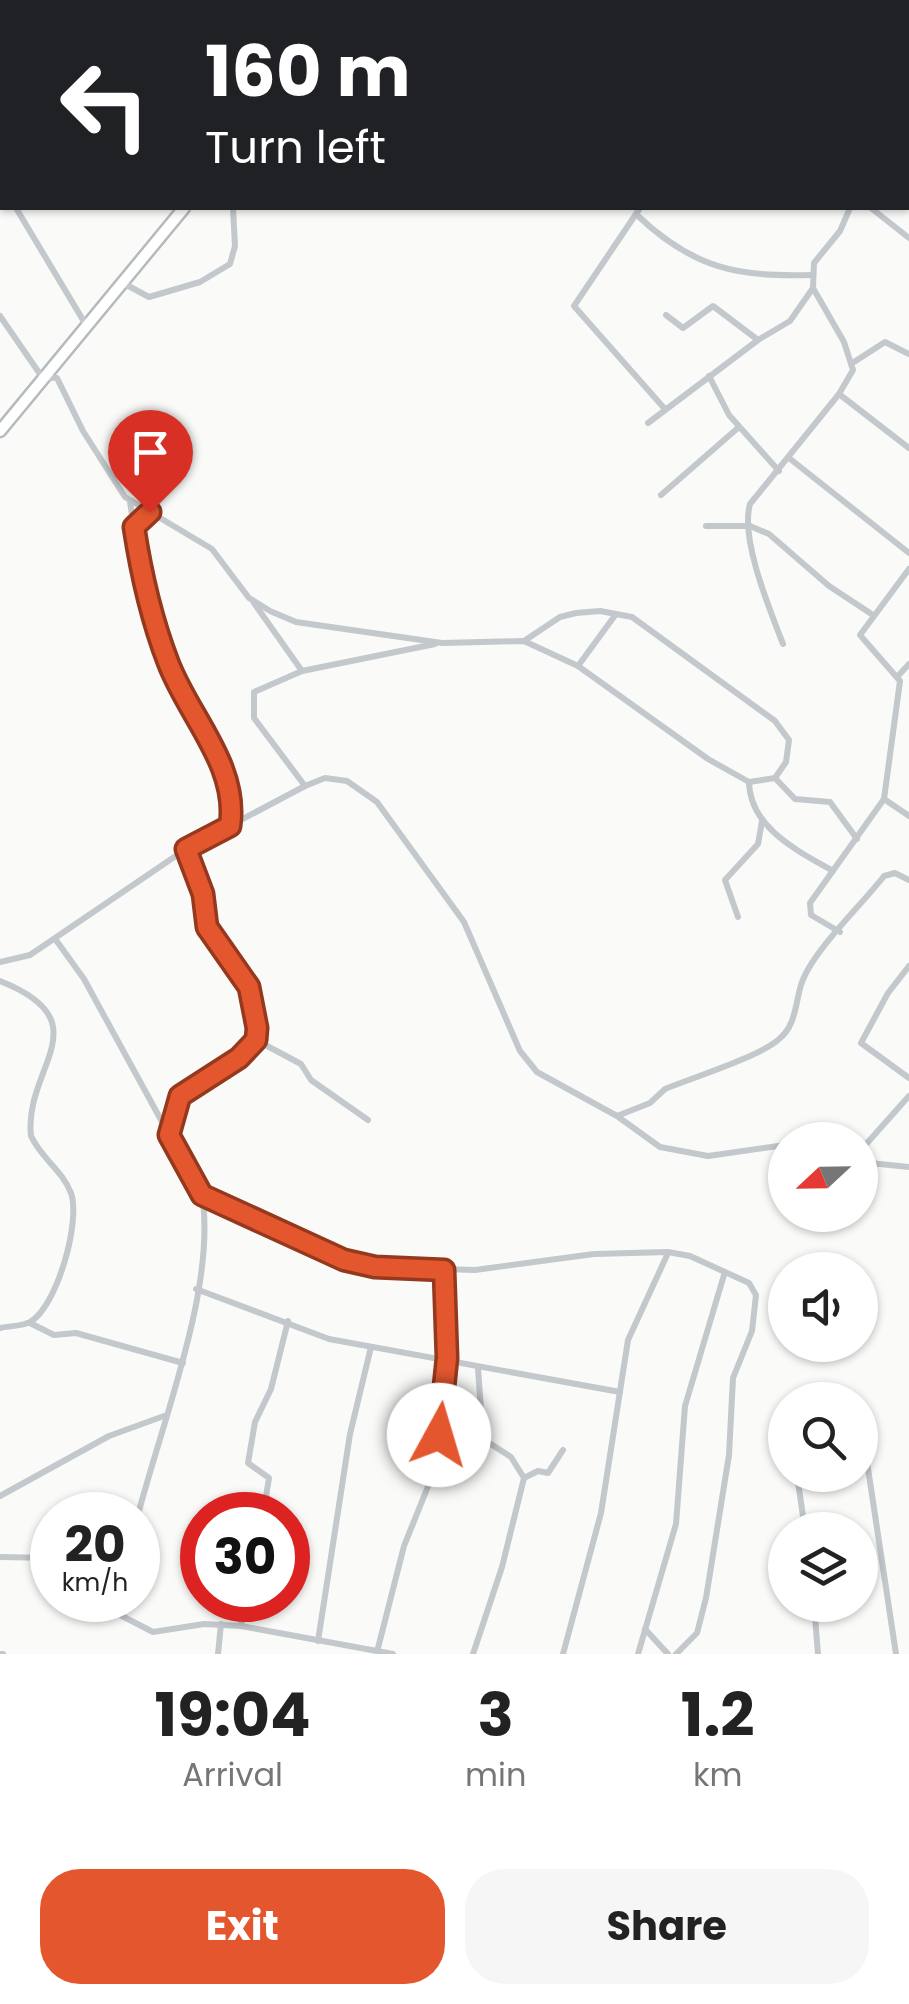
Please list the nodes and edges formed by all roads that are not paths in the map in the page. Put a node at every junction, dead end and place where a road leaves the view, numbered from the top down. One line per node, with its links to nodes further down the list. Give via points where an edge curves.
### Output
1 (17, 210): 13 (street)
2 (182, 210): 9 (main road)
3 (233, 210): 9 (street, via 230,264 200,282 149,297)
4 (849, 210): 8 (street)
5 (873, 210): 7 (street)
6 (639, 212): 8 (street, via 661,238 724,270); 20 (street, via 574,306)
7 (909, 238)
8 (812, 274): 10 (street)
9 (121, 282): 13 (main road)
10 (812, 288): 14 (street, via 790,321); 16 (street)
11 (666, 314): 14 (street, via 683,328 713,306)
12 (0, 316): 17 (street)
13 (86, 325): 17 (main road)
14 (758, 340): 18 (street)
15 (909, 354): 16 (street, via 878,343)
16 (854, 362): 19 (street)
17 (42, 376): 23 (main road); 28 (street, via 57,378)
18 (709, 376): 20 (street); 22 (street)
19 (839, 394): 24 (street); 25 (street)
20 (664, 408): 21 (street)
21 (648, 422)
22 (739, 427): 26 (street); 27 (street)
23 (0, 431)
24 (909, 448)
25 (789, 458): 26 (street); 33 (street)
26 (779, 471): 31 (street, via 750,504)
27 (661, 495)
28 (124, 497): 29 (street); 32 (street, via 132,504)
29 (150, 512): 32 (street); 35 (street, via 212,549)
30 (706, 526): 31 (street)
31 (750, 526): 37 (street); 40 (street)
32 (134, 527): 53 (street, via 168,665 229,782)
33 (909, 552)
34 (909, 570): 37 (street)
35 (249, 598): 39 (street, via 296,622); 43 (street)
36 (616, 614): 38 (street, via 560,617); 42 (street); 47 (street, via 632,618 775,720 789,740 786,762)
37 (874, 614): 44 (street, via 861,639)
38 (524, 641): 39 (street); 42 (street)
39 (442, 643): 43 (street)
40 (784, 644)
41 (909, 664): 44 (street)
42 (578, 666): 48 (street)
43 (302, 671): 49 (street, via 254,692 252,706)
44 (898, 676): 45 (street)
45 (900, 696): 46 (street); 50 (street)
46 (909, 704)
47 (774, 778): 48 (street); 54 (street, via 795,799 830,802)
48 (750, 782): 52 (street)
49 (304, 786): 53 (street); 67 (street, via 325,778 347,781 377,802 464,922 527,1061)
50 (884, 799): 51 (street); 54 (street)
51 (909, 816)
52 (762, 820): 56 (street, via 787,845); 58 (street, via 758,844 725,880)
53 (230, 826): 55 (street)
54 (857, 839): 56 (street)
55 (186, 849): 60 (street); 64 (street, via 207,927 249,987)
56 (833, 870): 59 (street, via 809,909)
57 (909, 880): 59 (street, via 888,873)
58 (738, 916)
59 (840, 932): 67 (street, via 811,961 796,1014 778,1040)
60 (56, 940): 61 (street); 70 (street)
61 (0, 962)
62 (907, 972): 65 (street, via 861,1043)
63 (0, 981): 80 (street, via 26,991 51,1018 55,1047 34,1104 31,1136 66,1182 74,1205 54,1295)
64 (256, 1040): 68 (street, via 301,1064 311,1080); 70 (street, via 180,1096)
65 (909, 1078)
66 (909, 1096): 69 (street)
67 (617, 1116): 71 (street, via 660,1147 708,1156)
68 (368, 1120)
69 (878, 1131)
70 (169, 1135): 74 (street)
71 (768, 1148)
72 (878, 1164): 73 (street)
73 (909, 1167)
74 (202, 1195): 76 (street, via 344,1260); 78 (street, via 206,1242)
75 (668, 1252): 76 (street); 77 (street); 86 (street, via 628,1340)
76 (444, 1270): 83 (street)
77 (724, 1275): 101 (street, via 685,1406 676,1524); 112 (street, via 753,1287 752,1330 733,1378 729,1456 706,1598 696,1634)
78 (196, 1289): 79 (street); 84 (street)
79 (288, 1321): 82 (street); 91 (street, via 271,1389 254,1422 248,1463 269,1478)
80 (30, 1323): 81 (street); 84 (street, via 54,1335 76,1333)
81 (0, 1328)
82 (371, 1347): 83 (street); 103 (street, via 350,1434)
83 (447, 1358): 85 (street); 104 (street, via 436,1464 404,1546)
84 (183, 1362): 87 (street)
85 (478, 1368): 86 (street); 89 (street, via 482,1439 510,1458)
86 (620, 1392): 109 (street, via 601,1512)
87 (164, 1416): 90 (street); 93 (street, via 109,1436)
88 (563, 1450): 89 (street, via 548,1474 538,1470)
89 (524, 1478): 108 (street)
90 (144, 1492)
91 (267, 1492)
92 (872, 1492): 114 (street)
93 (0, 1496)
94 (0, 1557): 95 (street)
95 (30, 1558)
96 (134, 1622): 99 (street, via 153,1632)
97 (242, 1622): 100 (street)
98 (815, 1622): 113 (street)
99 (221, 1624): 100 (street); 105 (street)
100 (241, 1626): 102 (street)
101 (646, 1629): 110 (street); 111 (street)
102 (306, 1641): 103 (street); 106 (street)
103 (318, 1641): 104 (street)
104 (378, 1648): 107 (street)
105 (218, 1654)
106 (305, 1654)
107 (393, 1654)
108 (473, 1654)
109 (563, 1654)
110 (638, 1654)
111 (668, 1654)
112 (676, 1654)
113 (818, 1654)
114 (896, 1654)

